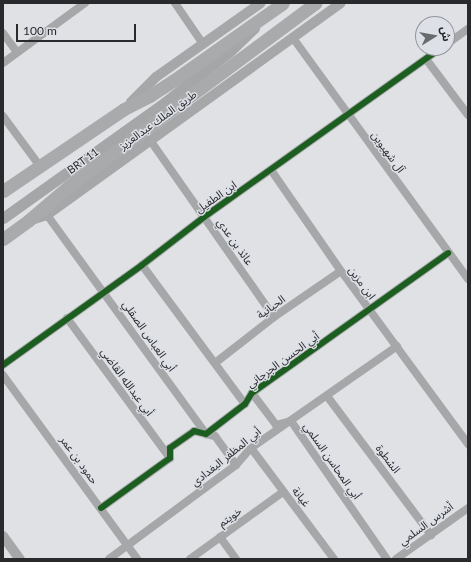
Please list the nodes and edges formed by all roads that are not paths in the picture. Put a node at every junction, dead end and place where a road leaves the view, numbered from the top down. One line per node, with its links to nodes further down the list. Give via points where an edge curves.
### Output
1 (70, 3): 8 (street)
2 (85, 3): 8 (street)
3 (175, 3): 14 (street)
4 (261, 3): 14 (street)
5 (283, 3): 9 (main road, طريق الملك عبدالعزيز)
6 (315, 3): 18 (main road, طريق الملك عبدالعزيز)
7 (341, 3): 12 (street)
8 (75, 10): 15 (street)
9 (264, 17): 20 (main road, BRT 11, via 229,52); 21 (main road, طريق الملك عبدالعزيز, via 174,80)
10 (468, 30): 13 (street)
11 (3, 33): 15 (street)
12 (293, 38): 24 (street, آل شهيوين); 25 (street)
13 (455, 39)
14 (203, 44): 21 (street, via 156,78)
15 (17, 52): 19 (street)
16 (430, 56): 17 (street, ابن الطفيل)
17 (426, 59): 22 (street); 24 (street, ابن الطفيل)
18 (238, 60): 20 (main road, BRT 11, via 221,65); 32 (main road, طريق الملك عبدالعزيز, via 69,186)
19 (3, 63)
20 (164, 103): 31 (main road, BRT 11)
21 (124, 109): 26 (main road, طريق الملك عبدالعزيز)
22 (468, 115)
23 (3, 116): 26 (street)
24 (348, 116): 27 (street, ابن الطفيل); 34 (street, آل شهيوين)
25 (150, 140): 29 (street); 30 (street, عائذ بن عدي)
26 (39, 165): 28 (main road, طريق الملك عبدالعزيز)
27 (271, 170): 30 (street, ابن الطفيل); 36 (street, ابن مزين)
28 (3, 191)
29 (47, 215): 32 (street); 38 (street, أبي العباس الصقلي)
30 (204, 217): 35 (street, ابن الطفيل); 40 (street, عائذ بن عدي)
31 (3, 218)
32 (29, 220): 33 (main road, طريق الملك عبدالعزيز)
33 (3, 239)
34 (448, 254): 37 (street, آل شهيوين); 39 (street, أبي الحسن الجرجاني)
35 (142, 265): 38 (street, ابن الطفيل); 43 (street)
36 (341, 270): 39 (street, ابن مزين); 40 (street, الحبانية)
37 (468, 278)
38 (104, 292): 41 (street, ابن الطفيل); 50 (street, أبي العباس الصقلي)
39 (370, 310): 42 (street, ابن مزين); 46 (street, أبي الحسن الجرجاني)
40 (274, 317): 43 (street, الحبانية)
41 (67, 318): 44 (street, ابن الطفيل); 53 (street, أبي عبدالله القاضي)
42 (397, 346): 47 (street, أبي المظفر البغدادي); 51 (street, ابن مزين)
43 (215, 363): 48 (street)
44 (3, 365)
45 (3, 374): 56 (street, حمود بن عمر)
46 (252, 393): 48 (street, أبي الحسن الجرجاني); 49 (street, أبي المحاسن السلمي, via 276,425)
47 (326, 396): 49 (street, أبي المظفر البغدادي); 58 (street, الشطوة)
48 (245, 404): 50 (street, أبي الحسن الجرجاني)
49 (291, 421): 52 (street, أبي المظفر البغدادي); 68 (street, أبي المحاسن السلمي)
50 (206, 434): 53 (street, via 194,431 170,448); 54 (street, أبي العباس الصقلي, via 215,436)
51 (468, 444)
52 (251, 448): 54 (street, أبي المظفر البغدادي); 55 (street, غيانة)
53 (170, 458): 56 (street)
54 (236, 465): 61 (street, أبي المظفر البغدادي)
55 (283, 492): 60 (street, خويتم); 67 (street, غيانة)
56 (101, 508): 61 (street, حمود بن عمر)
57 (468, 508): 58 (street, أشرس السلمي)
58 (431, 535): 69 (street, أشرس السلمي)
59 (3, 536): 62 (street)
60 (220, 537): 65 (street, خويتم); 66 (street)
61 (127, 545): 63 (street, أبي المظفر البغدادي); 64 (street, حمود بن عمر)
62 (20, 559)
63 (109, 559)
64 (137, 559)
65 (190, 559)
66 (236, 559)
67 (334, 559)
68 (388, 559)
69 (396, 559)

